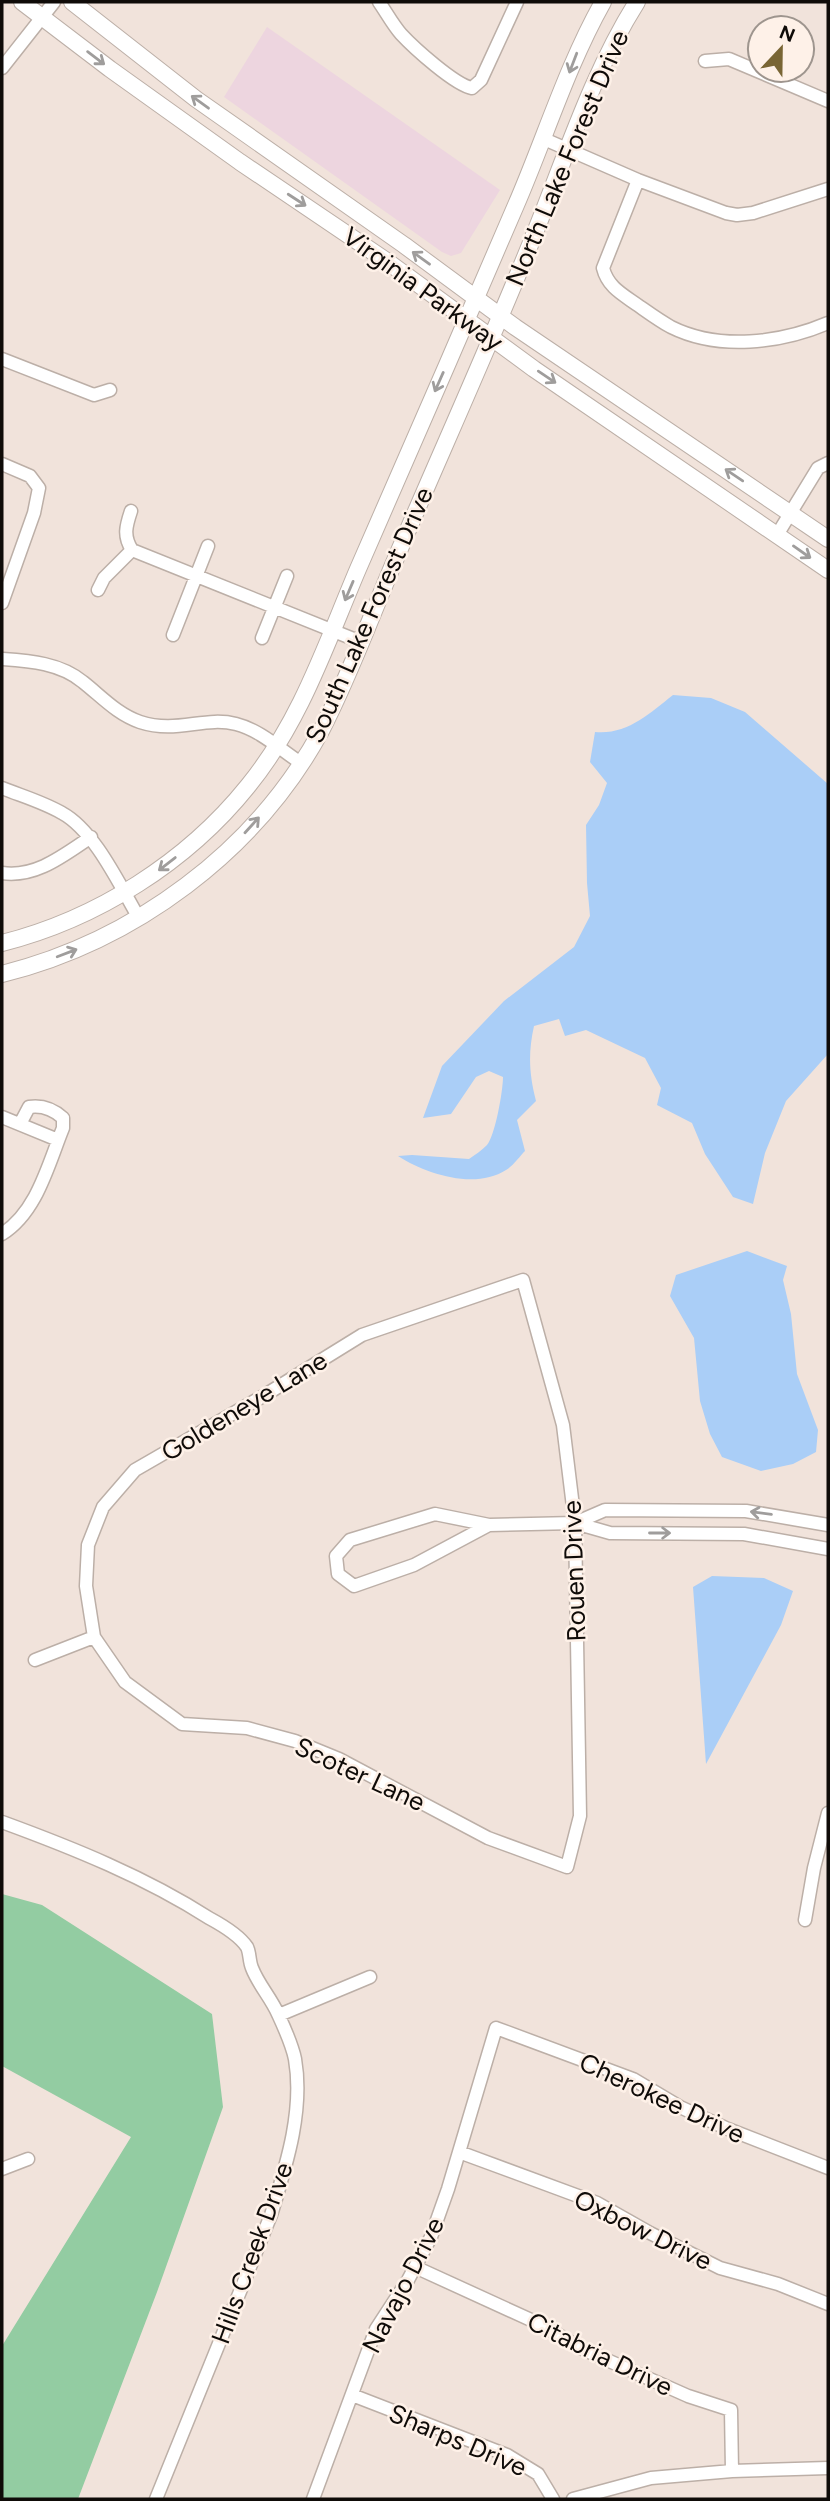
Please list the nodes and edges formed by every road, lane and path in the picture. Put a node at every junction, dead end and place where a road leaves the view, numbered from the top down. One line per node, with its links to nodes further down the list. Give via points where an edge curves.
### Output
1 (22, 2): 8 (main road, Virginia Parkway)
2 (54, 2): 8 (street)
3 (72, 2): 13 (main road, Virginia Parkway, one-way to 3)
4 (379, 2): 5 (street, via 401,34 460,84 472,88 481,80)
5 (517, 2)
6 (603, 2): 12 (main road, North Lake Forest Drive, one-way to 12, via 580,45)
7 (637, 2): 14 (main road, North Lake Forest Drive, via 609,50)
8 (42, 16): 10 (street); 15 (main road, Virginia Parkway, one-way to 15)
9 (705, 61): 11 (street, via 729,59)
10 (2, 68)
11 (828, 101)
12 (544, 139): 14 (street); 18 (main road, North Lake Forest Drive)
13 (256, 141): 15 (main road); 18 (main road, Virginia Parkway, one-way to 13)
14 (569, 150): 16 (street); 19 (main road, North Lake Forest Drive)
15 (240, 162): 20 (main road, Virginia Parkway, one-way to 20)
16 (638, 180): 17 (street, via 737,215); 21 (street, via 603,268 614,289 672,328 701,337 763,340)
17 (828, 189)
18 (476, 298): 19 (main road, Virginia Parkway); 20 (main road, South Lake Forest Drive)
19 (501, 316): 22 (main road, South Lake Forest Drive); 28 (main road, Virginia Parkway, one-way to 19)
20 (467, 320): 22 (main road, Virginia Parkway); 40 (main road, South Lake Forest Drive, one-way to 40)
21 (828, 323)
22 (491, 337): 29 (main road, Virginia Parkway, one-way to 29); 43 (main road, South Lake Forest Drive)
23 (2, 359): 24 (street, via 94,396)
24 (110, 390)
25 (828, 463): 28 (street, via 818,468)
26 (2, 464): 33 (street, via 35,480 39,488)
27 (131, 511): 32 (street, via 126,528)
28 (790, 513): 29 (street); 30 (main road, Virginia Parkway)
29 (777, 534): 34 (main road, Virginia Parkway, one-way to 34)
30 (828, 539)
31 (208, 546): 35 (street)
32 (132, 550): 35 (street); 37 (street)
33 (7, 570): 38 (street)
34 (828, 570)
35 (196, 574): 39 (street); 41 (street)
36 (287, 576): 39 (street)
37 (98, 590)
38 (2, 603)
39 (274, 606): 40 (street); 42 (street)
40 (332, 630): 43 (street); 45 (main road, South Lake Forest Drive)
41 (173, 635)
42 (261, 638)
43 (361, 642): 46 (main road, South Lake Forest Drive)
44 (2, 659): 45 (street, via 55,666 82,681 119,712 141,722 162,727 235,724)
45 (277, 747): 46 (street); 50 (main road, South Lake Forest Drive, one-way to 50, via 235,802 202,834 163,867)
46 (301, 763): 51 (main road, South Lake Forest Drive, one-way to 46, via 221,856 256,821)
47 (2, 788): 48 (street, via 63,813)
48 (91, 837): 49 (street, via 38,870); 50 (street)
49 (2, 873)
50 (123, 892): 51 (street); 52 (main road, South Lake Forest Drive, via 52,927)
51 (139, 918): 53 (main road, South Lake Forest Drive, one-way to 51, via 86,946)
52 (2, 943)
53 (2, 974)
54 (2, 1116): 55 (street)
55 (20, 1124): 56 (street); 56 (street, via 29,1107 56,1112 64,1118)
56 (58, 1140): 57 (street, via 34,1198)
57 (2, 1234)
58 (523, 1280): 59 (street, Rouen Drive, via 563,1425); 63 (street, Goldeneye Lane, via 362,1335 135,1470 103,1507 88,1545 86,1586)
59 (575, 1522): 60 (street); 61 (street, one-way to 59, via 746,1511 605,1510); 62 (street, one-way to 62, via 610,1533 744,1534); 67 (street, Rouen Drive, via 580,1816)
60 (489, 1525): 60 (street, via 414,1566 354,1586 338,1574 336,1556 351,1540 435,1514)
61 (828, 1525)
62 (828, 1549)
63 (94, 1637): 64 (street); 67 (street, Scoter Lane, via 125,1682 182,1724 247,1728 295,1741 340,1759 488,1838)
64 (35, 1660)
65 (828, 1813): 68 (street)
66 (2, 1822): 70 (street, Hills Creek Drive, via 90,1856 166,1892 222,1926 247,1948 252,1968)
67 (567, 1867)
68 (805, 1920)
69 (370, 1977): 70 (street)
70 (279, 2015): 81 (street, Hills Creek Drive, via 295,2057 297,2087 283,2176 258,2250)
71 (496, 2028): 72 (street, Navajo Drive); 74 (street, Cherokee Drive, via 634,2079 680,2107)
72 (459, 2152): 76 (street, Navajo Drive, via 431,2237); 77 (street, Oxbow Drive, via 597,2203 720,2268 778,2284)
73 (28, 2159): 75 (street)
74 (828, 2168)
75 (2, 2169)
76 (415, 2267): 78 (street, Navajo Drive, via 376,2329); 80 (street, Citabria Drive, via 542,2325 580,2348 731,2410)
77 (828, 2305)
78 (352, 2395): 82 (street, Navajo Drive); 83 (street, Sharps Drive, via 507,2455 538,2474)
79 (828, 2468): 80 (street)
80 (732, 2471): 84 (street, via 651,2478)
81 (156, 2499)
82 (313, 2499)
83 (553, 2499)
84 (573, 2499)

